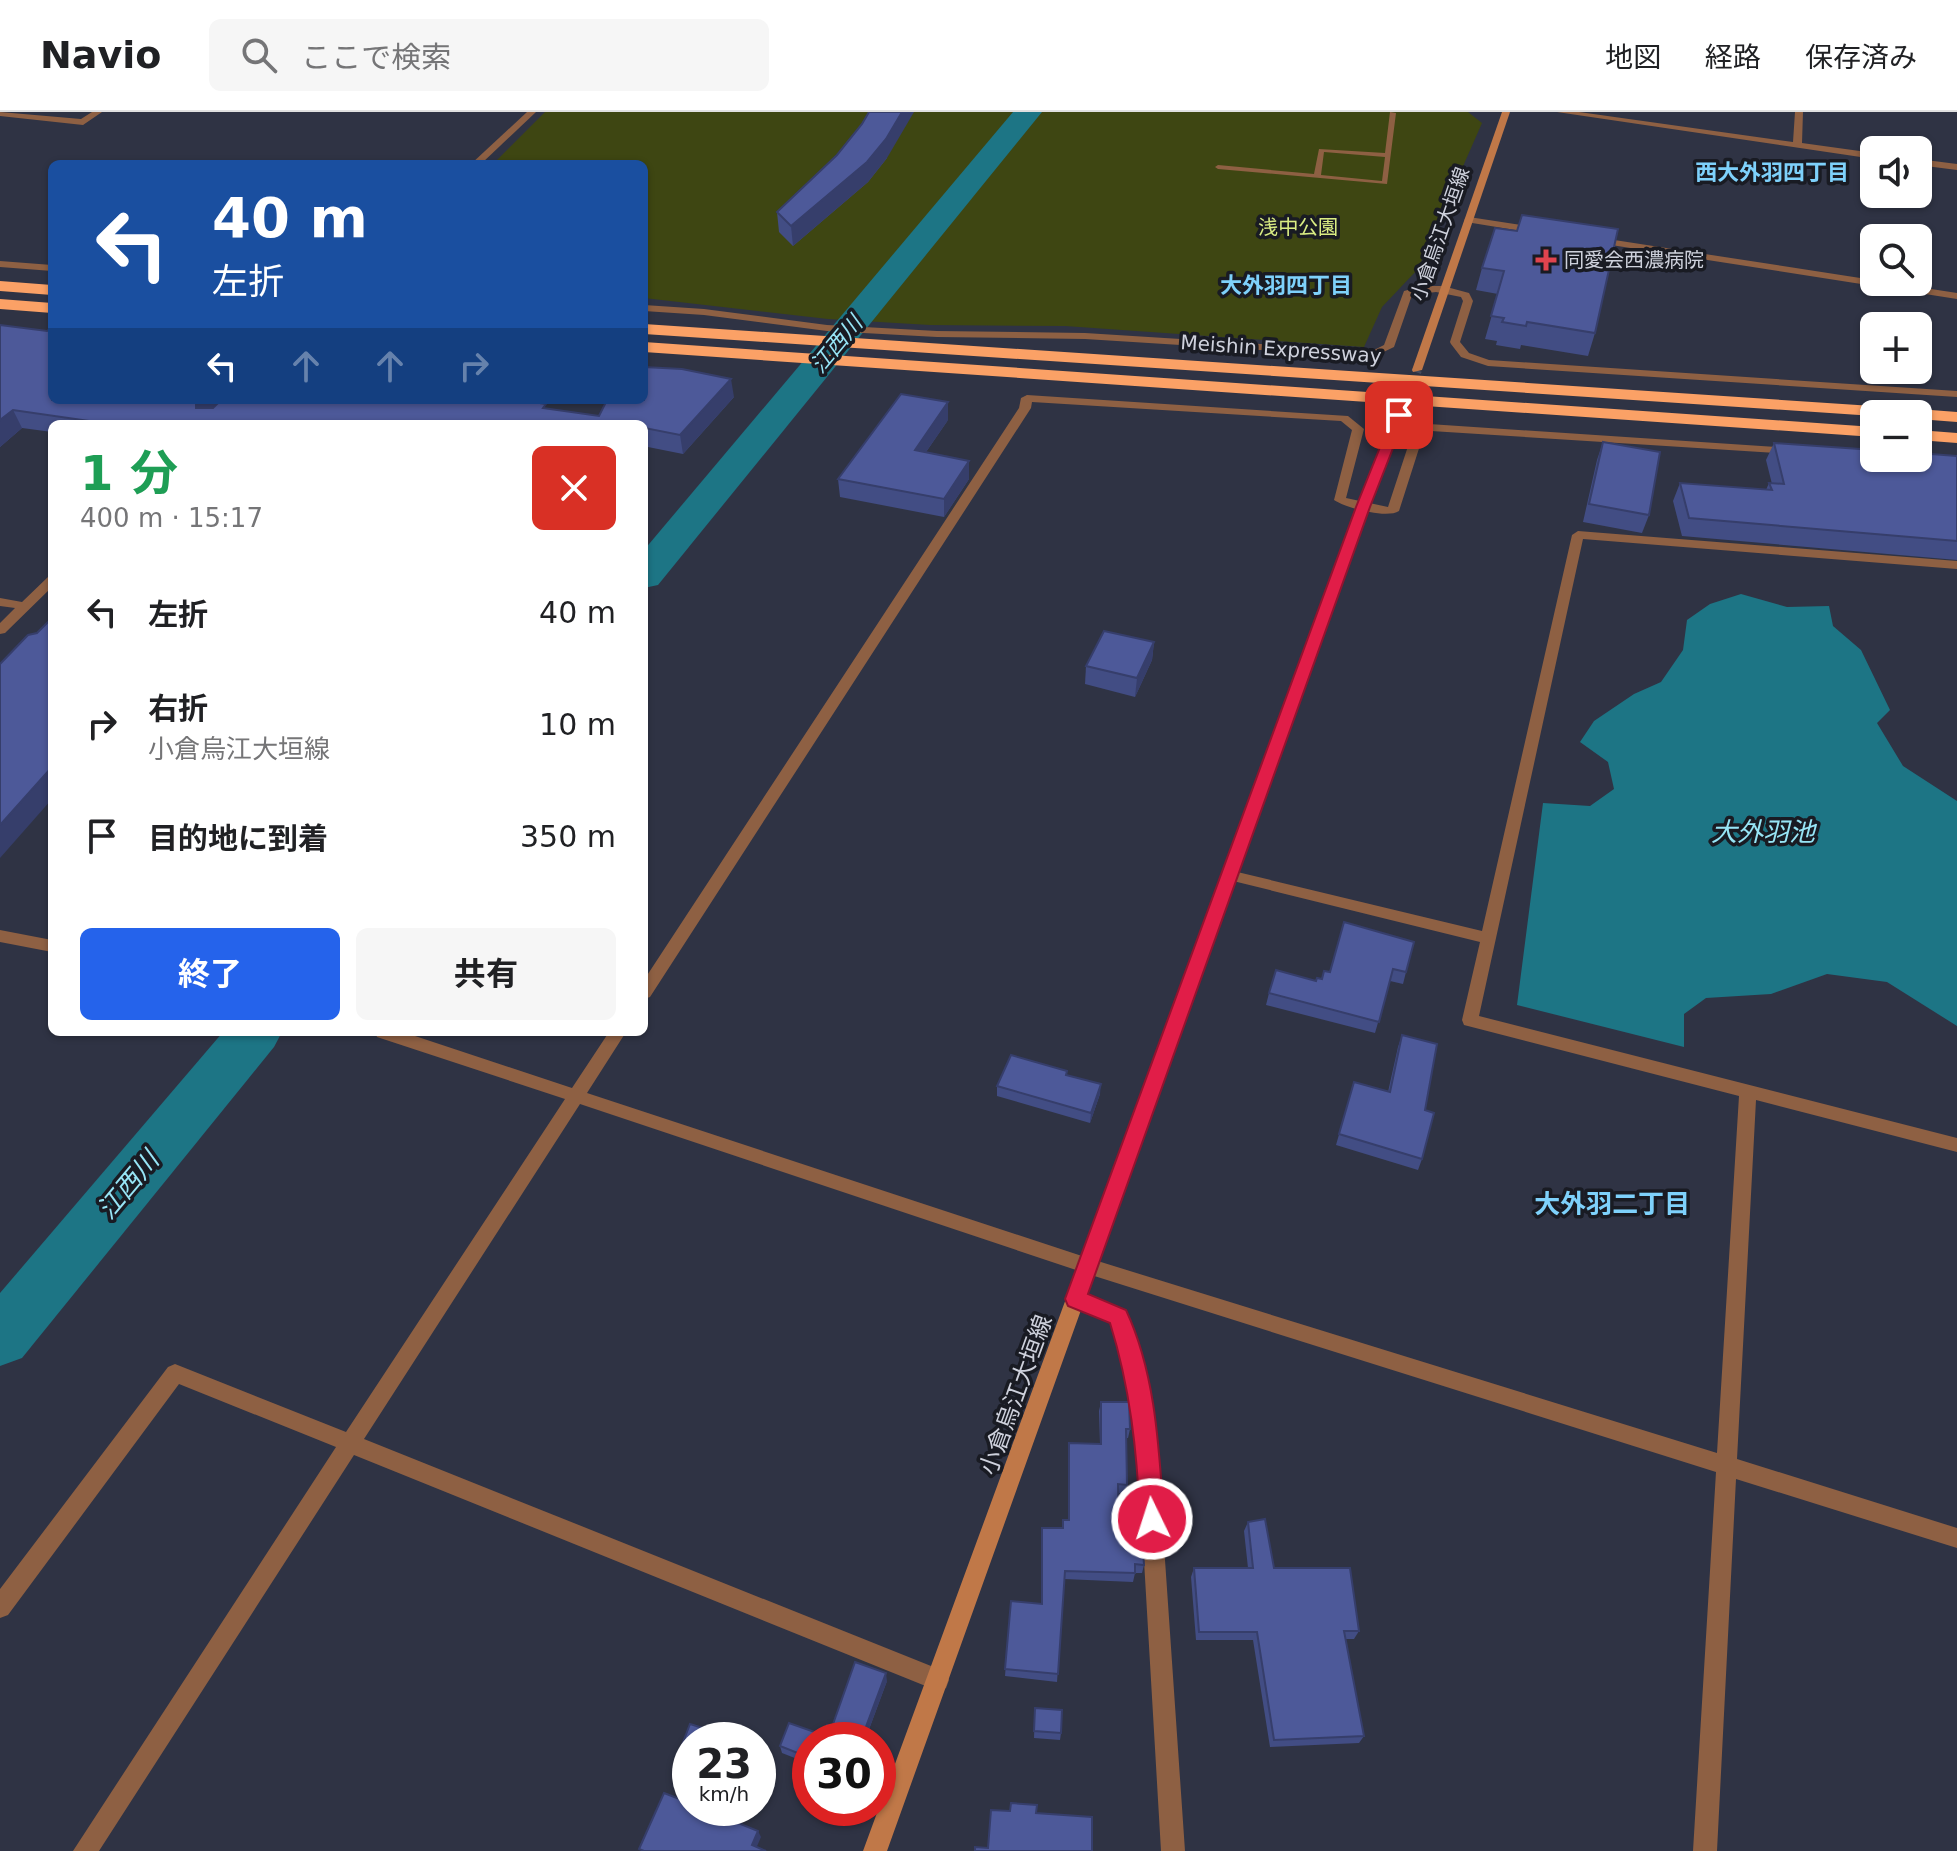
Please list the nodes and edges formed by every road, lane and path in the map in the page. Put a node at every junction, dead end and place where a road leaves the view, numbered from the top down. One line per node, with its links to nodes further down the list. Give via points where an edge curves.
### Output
1 (98, 112): 8 (street, via 83,122)
2 (532, 112): 13 (street)
3 (1506, 112): 18 (main road, 小倉烏江大垣線)
4 (1561, 112): 10 (street)
5 (1799, 112): 10 (street)
6 (0, 113): 8 (street)
7 (1393, 113): 12 (lane)
8 (16, 115): 9 (street)
9 (0, 124)
10 (1797, 145): 11 (street)
11 (1860, 154)
12 (1388, 155): 17 (lane, via 1321,150); 17 (lane, via 1385,183)
13 (480, 160)
14 (1932, 164): 16 (street)
15 (1218, 167): 17 (lane)
16 (1957, 167)
17 (1317, 177)
18 (1469, 220): 19 (street); 24 (main road, 小倉烏江大垣線)
19 (1545, 232)
20 (1590, 239): 26 (street)
21 (0, 264): 22 (street)
22 (48, 268)
23 (0, 286): 25 (highway)
24 (1444, 288): 31 (street, via 1408,293 1389,347 1373,354 1085,336); 33 (main road, 小倉烏江大垣線); 34 (street, via 1468,301 1455,342 1465,355 1488,363)
25 (48, 290)
26 (1957, 296)
27 (0, 304): 28 (highway)
28 (48, 308)
29 (648, 308): 31 (street)
30 (648, 329): 31 (highway, Meishin Expressway)
31 (937, 341): 35 (highway, Meishin Expressway)
32 (648, 347): 39 (highway, Meishin Expressway)
33 (1417, 370)
34 (1957, 394)
35 (1860, 410)
36 (1399, 415): 43 (main road, 小倉烏江大垣線)
37 (1932, 415): 38 (highway, Meishin Expressway)
38 (1957, 417)
39 (1860, 431)
40 (1932, 436): 41 (highway)
41 (1957, 438)
42 (1813, 453): 43 (street, via 1429,427 1418,434 1393,511)
43 (1363, 507): 49 (main road, 小倉烏江大垣線); 53 (street, via 1340,500 1358,429 1344,418 1027,398 950,526)
44 (1957, 565): 51 (street, via 1578,535)
45 (48, 584): 47 (street)
46 (0, 602): 47 (street)
47 (26, 606): 48 (street)
48 (0, 630)
49 (1229, 875): 51 (street); 59 (main road, 小倉烏江大垣線)
50 (0, 936): 52 (street)
51 (1489, 938): 56 (street, via 1470,1020)
52 (48, 945)
53 (648, 987)
54 (395, 1036): 57 (street)
55 (615, 1036): 57 (street)
56 (1748, 1091): 58 (street); 62 (street)
57 (576, 1096): 59 (street); 61 (street)
58 (1957, 1145)
59 (1088, 1266): 60 (main road, 小倉烏江大垣線); 62 (street)
60 (1076, 1299): 65 (main road, 小倉烏江大垣線); 68 (street, via 1119,1316 1136,1373 1148,1458)
61 (349, 1446): 64 (street, via 175,1373); 65 (street); 66 (street)
62 (1727, 1466): 63 (street); 69 (street)
63 (1957, 1538)
64 (0, 1607)
65 (938, 1680): 67 (main road, 小倉烏江大垣線)
66 (85, 1851)
67 (875, 1851)
68 (1173, 1851)
69 (1705, 1851)

